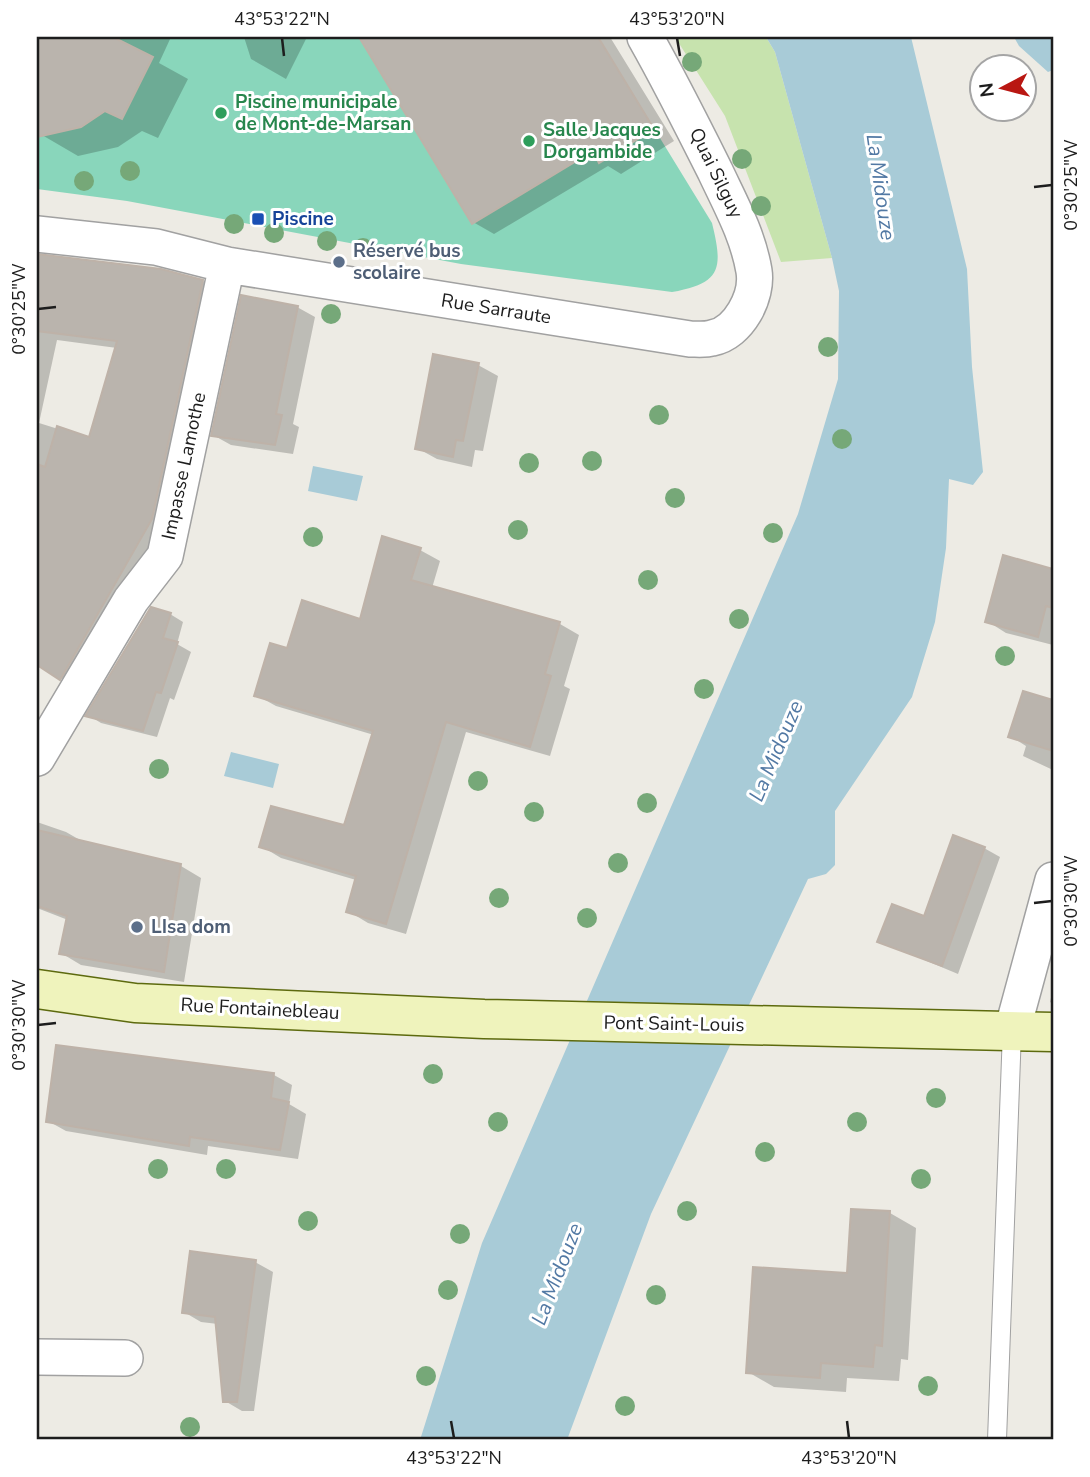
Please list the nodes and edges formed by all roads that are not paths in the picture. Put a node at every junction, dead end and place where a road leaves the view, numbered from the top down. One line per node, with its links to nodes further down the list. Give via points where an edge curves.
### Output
1 (645, 37): 4 (street, Quai Silguy, via 741,223 754,273 751,300)
2 (37, 234): 3 (street, Rue Sarraute, via 156,247)
3 (227, 265): 4 (street, Rue Sarraute, via 690,340 713,338); 5 (street, Impasse Lamothe, via 165,556 131,600)
4 (741, 317)
5 (37, 758)
6 (1053, 880): 9 (street)
7 (37, 989): 8 (street, Rue Fontainebleau, via 135,1003)
8 (484, 1020): 9 (street, Pont Saint-Louis)
9 (1012, 1031): 10 (street, Pont Saint-Louis); 13 (lane)
10 (1053, 1032)
11 (37, 1357): 12 (street)
12 (125, 1358)
13 (997, 1440)

